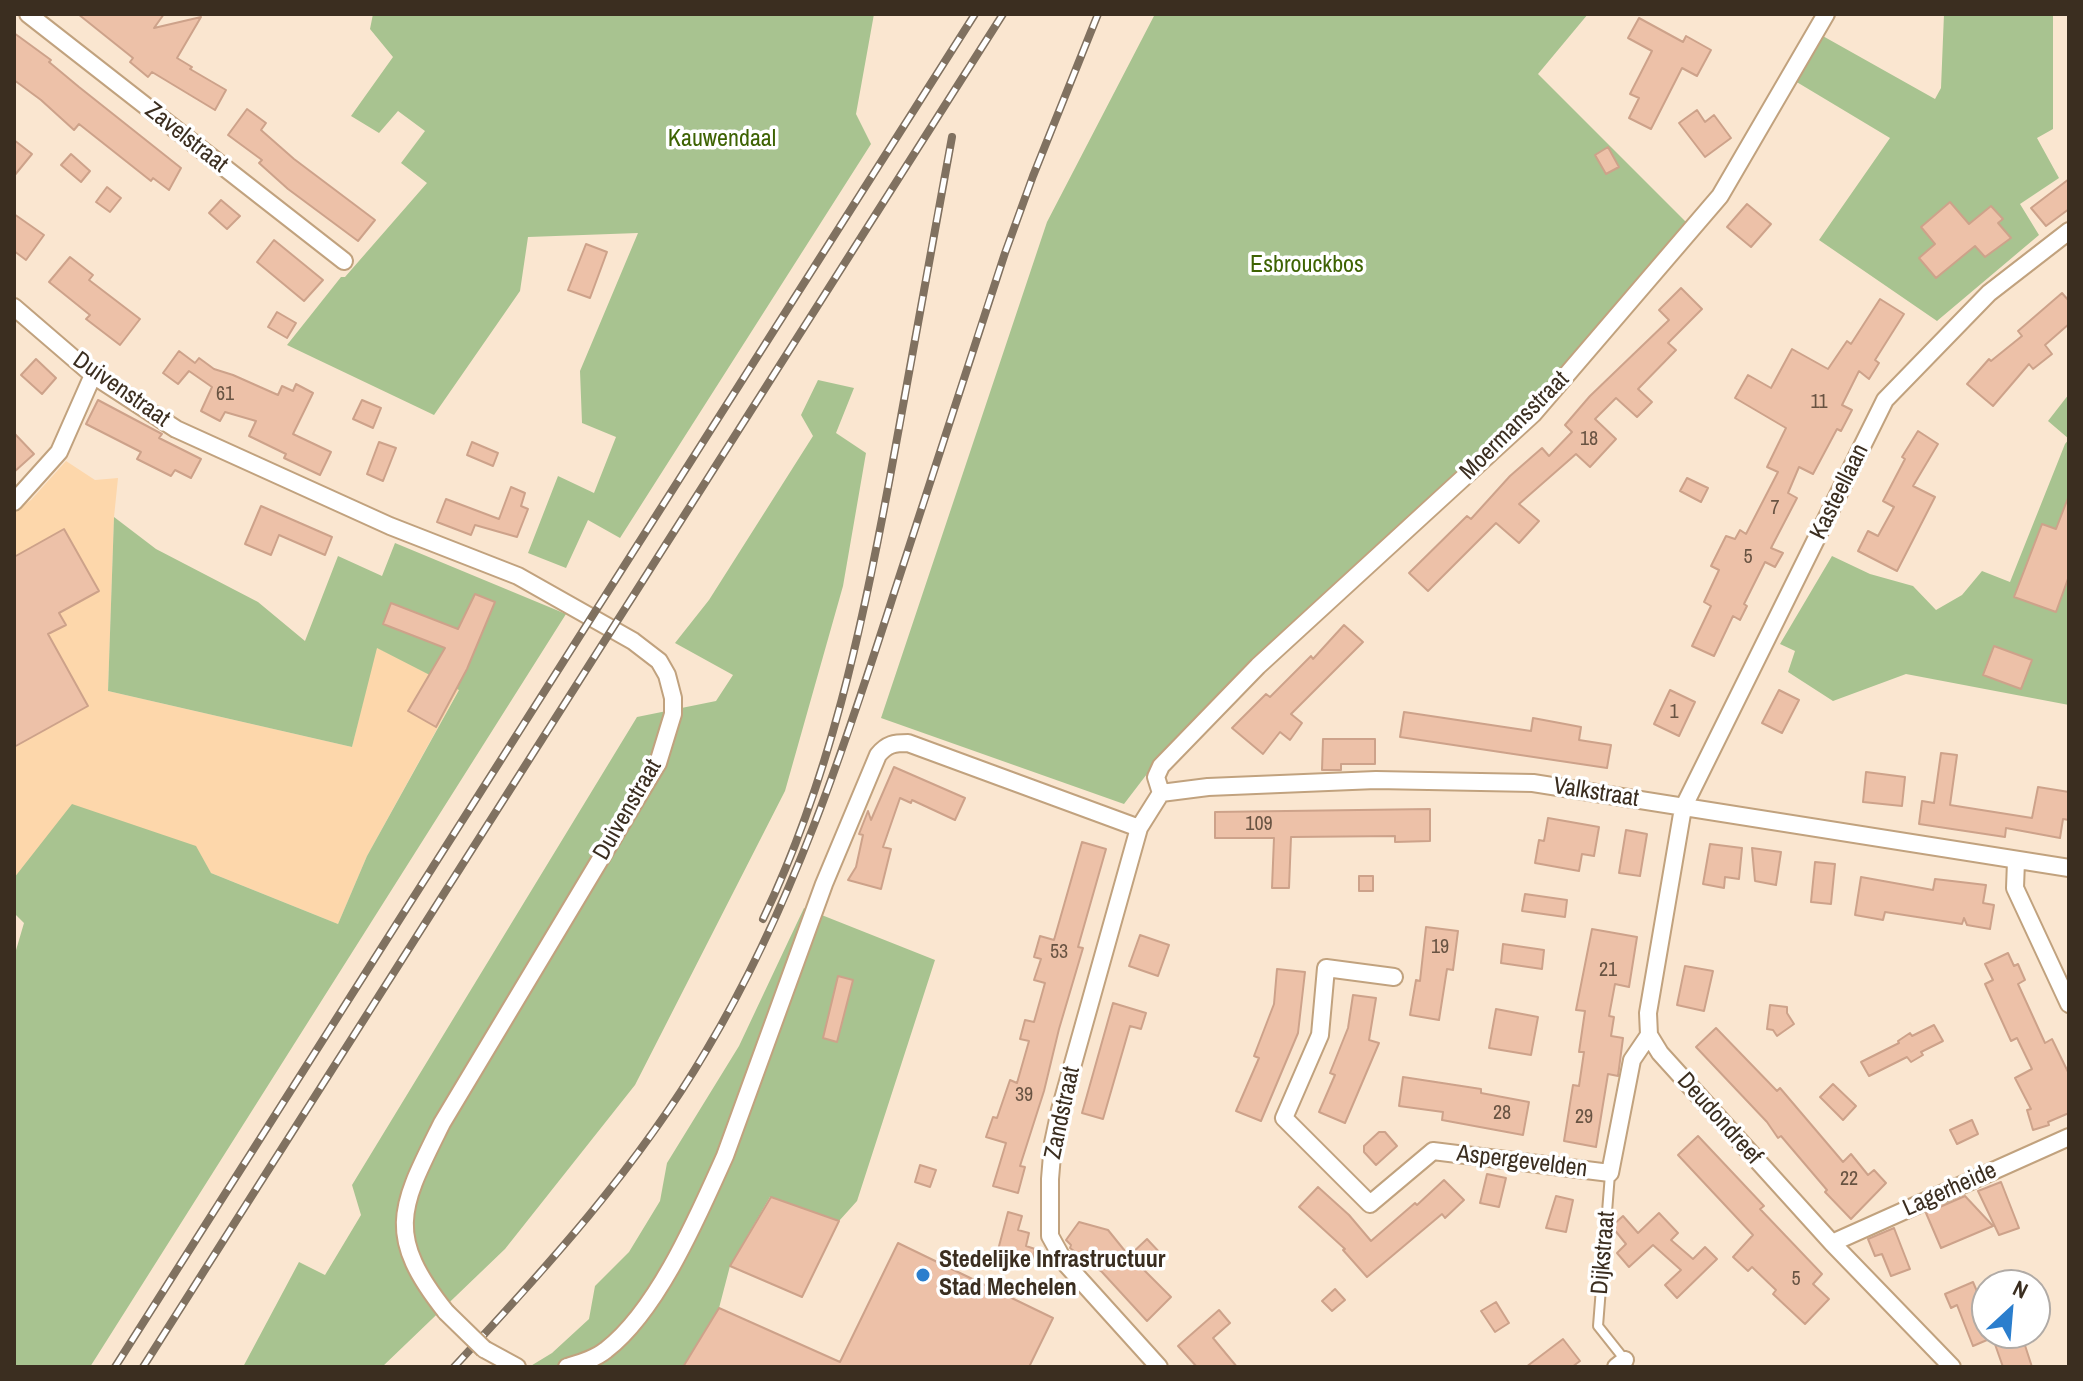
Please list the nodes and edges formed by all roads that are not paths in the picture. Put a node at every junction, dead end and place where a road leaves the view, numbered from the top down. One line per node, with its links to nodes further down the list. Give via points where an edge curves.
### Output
1 (28, 14): 4 (street, Zavelstraat)
2 (1826, 14): 8 (street, Moermansstraat, via 1720,196 1533,414 1258,666 1161,766 1156,777)
3 (2069, 231): 9 (street, Kasteellaan, via 1989,293 1885,400)
4 (344, 261)
5 (14, 307): 6 (street, Duivenstraat)
6 (93, 375): 7 (street, via 59,452); 20 (street, Duivenstraat, bridge, via 176,429 390,526 518,576 633,641 659,661 667,675 673,714 658,763 442,1123 406,1208 407,1250 417,1273 446,1312 484,1349)
7 (14, 502)
8 (1161, 793): 9 (street, Valkstraat, via 1376,780 1533,783); 10 (street)
9 (1683, 808): 11 (street, Valkstraat); 15 (street, via 1648,1013)
10 (1139, 828): 21 (street, via 908,743 884,748 824,884 725,1156 688,1232 624,1333 605,1352); 22 (street, Zandstraat, via 1060,1110 1048,1205 1050,1236 1065,1263)
11 (2016, 861): 12 (street, Valkstraat); 14 (street, via 2015,888)
12 (2069, 868)
13 (1394, 977): 17 (street, Aspergevelden, via 1326,968 1320,1035 1284,1118 1370,1204 1433,1151)
14 (2069, 1004)
15 (1649, 1035): 17 (street, Dijkstraat, via 1632,1060); 18 (street, Deudondreef)
16 (2069, 1137): 18 (street, Lagerheide)
17 (1610, 1173): 19 (lane, Dijkstraat, via 1598,1326)
18 (1832, 1243): 23 (street, Deudondreef)
19 (1621, 1363)
20 (517, 1367)
21 (567, 1367)
22 (1159, 1367)
23 (1952, 1367)

